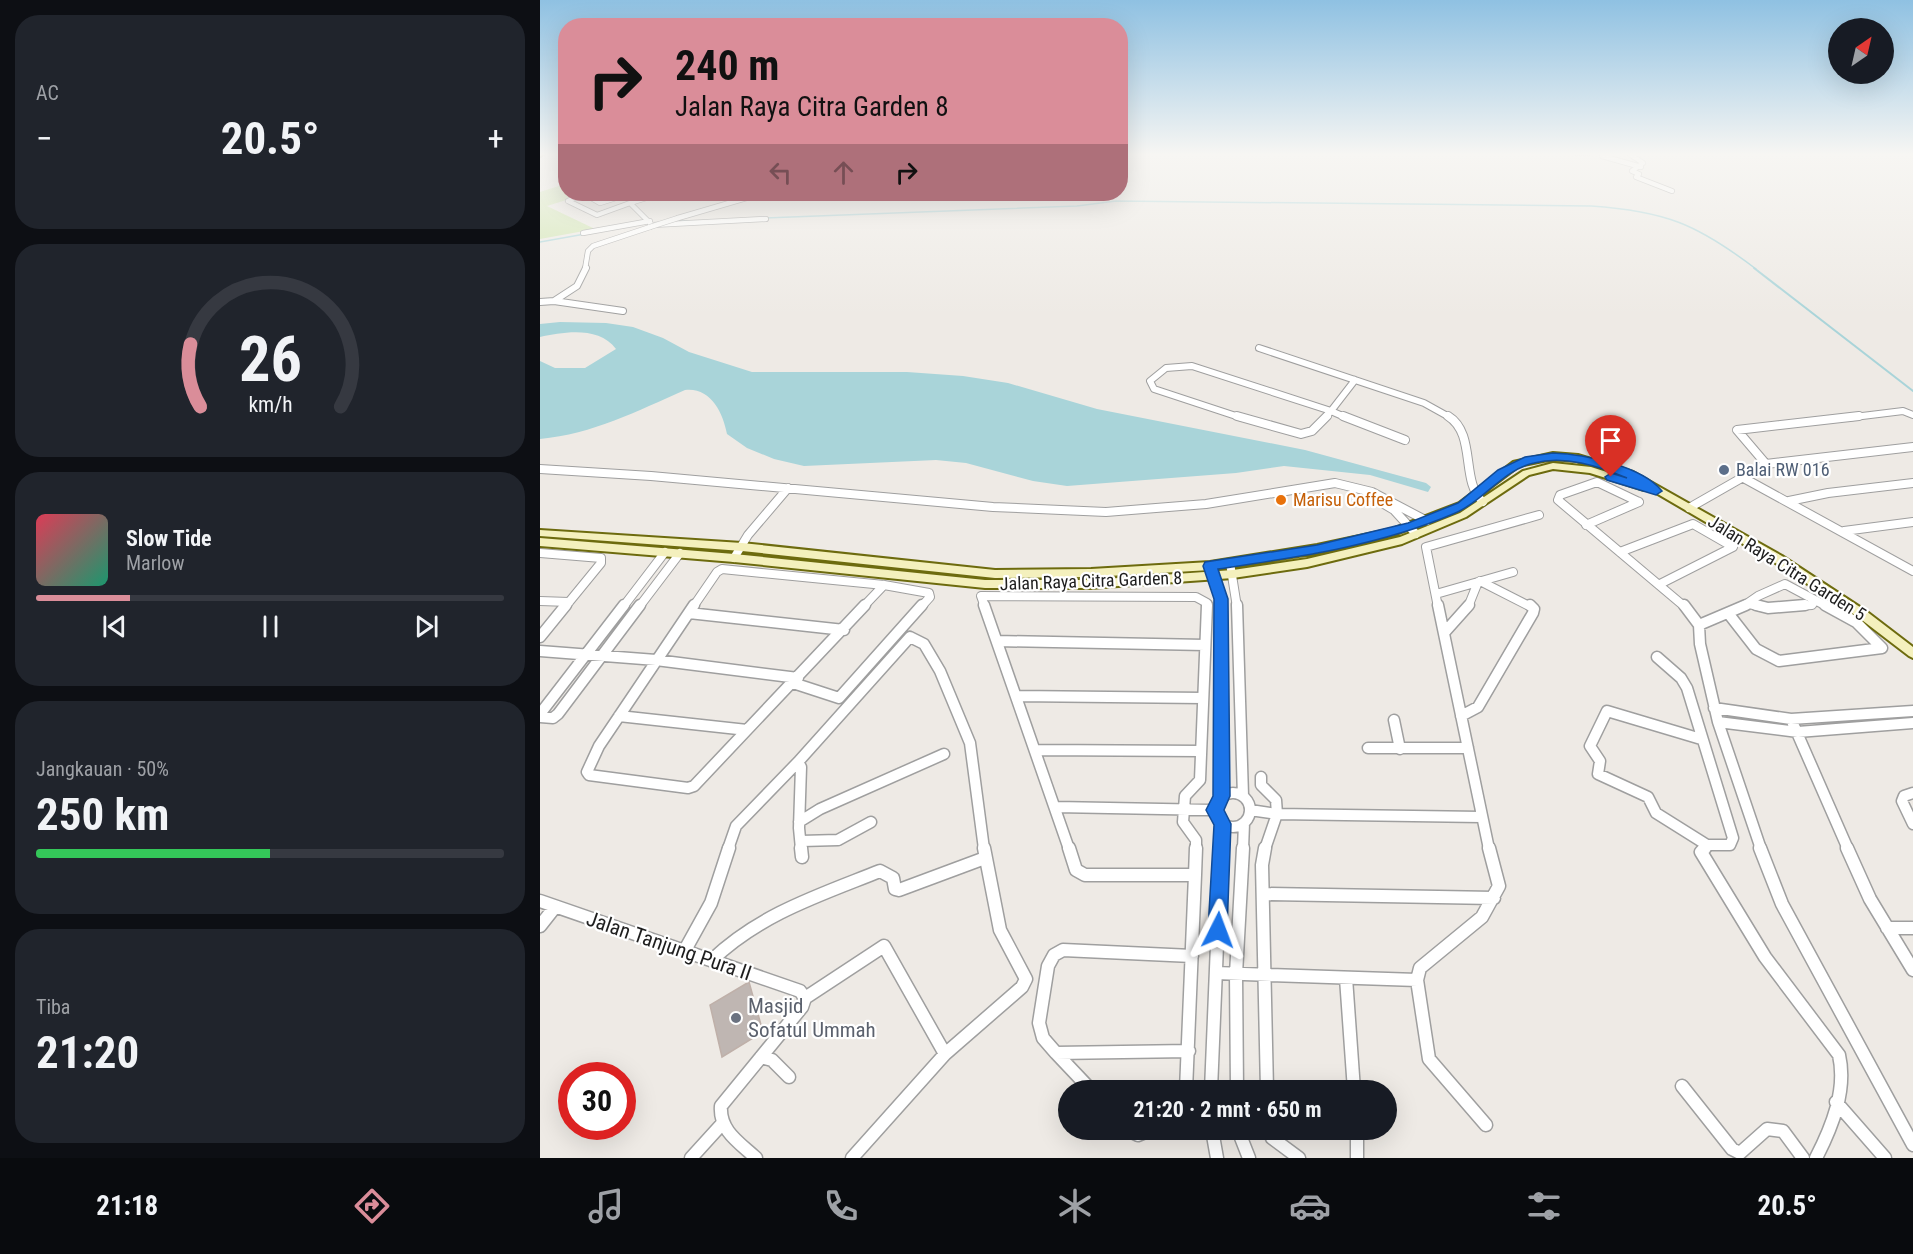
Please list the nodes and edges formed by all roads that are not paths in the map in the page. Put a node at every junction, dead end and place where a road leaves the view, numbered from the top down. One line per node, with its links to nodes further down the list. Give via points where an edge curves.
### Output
1 (581, 207): 2 (street, via 597,214)
2 (618, 207)
3 (634, 207): 6 (street)
4 (715, 207): 6 (street, bridge)
5 (766, 219): 6 (street)
6 (650, 223): 7 (street); 8 (street, via 588,250 585,280)
7 (584, 233)
8 (554, 301): 9 (street); 10 (street)
9 (540, 302)
10 (623, 311)
11 (1259, 348): 12 (street)
12 (1355, 380): 13 (street); 24 (street, via 1424,403 1452,418 1465,442)
13 (1330, 411): 13 (street, via 1311,432 1292,434 1154,389 1150,381 1166,368 1192,366); 15 (street)
14 (1913, 415): 17 (street, via 1903,411 1737,430)
15 (1405, 440)
16 (1913, 447): 17 (street)
17 (1766, 464): 19 (street)
18 (540, 470): 22 (street)
19 (1740, 476): 25 (street); 26 (street)
20 (1913, 483): 25 (street)
21 (1323, 485): 22 (street, via 1206,504 1106,512 993,507); 28 (street, via 1362,486); 31 (street, via 1359,490 1394,510)
22 (788, 488): 35 (street)
23 (1656, 491): 24 (street, Jalan Raya Citra Garden 8, via 1590,470 1552,466 1526,472); 26 (street, Jalan Raya Citra Garden 5)
24 (1480, 499): 28 (street, Jalan Raya Citra Garden 8); 31 (street, Jalan Raya Citra Garden 8, via 1463,515)
25 (1789, 501): 32 (street)
26 (1689, 508): 64 (street, Jalan Raya Citra Garden 5, via 1778,559)
27 (1539, 515): 50 (street, via 1426,547)
28 (1427, 521): 31 (street, Jalan Raya Citra Garden 8)
29 (1913, 522): 32 (street)
30 (1586, 525): 30 (street, via 1558,497 1597,482 1639,502); 37 (street)
31 (1414, 530): 41 (street, Jalan Raya Citra Garden 8, via 1307,563)
32 (1844, 531): 42 (street)
33 (540, 532): 35 (street, Jalan Raya Citra Garden 8)
34 (540, 543): 36 (street, Jalan Raya Citra Garden 8)
35 (744, 545): 40 (street); 43 (street, Jalan Raya Citra Garden 8, via 995,574)
36 (665, 552): 39 (street, Jalan Raya Citra Garden 8); 45 (street)
37 (1620, 552): 48 (street); 48 (street, via 1693,524 1733,547)
38 (540, 553): 52 (street, via 601,558)
39 (680, 553): 40 (street, Jalan Raya Citra Garden 8); 46 (street)
40 (734, 558): 43 (street, Jalan Raya Citra Garden 8, via 991,585 1090,584)
41 (1231, 569): 43 (street, Jalan Raya Citra Garden 8); 94 (street, via 1238,601)
42 (1911, 569)
43 (1212, 571): 93 (street, via 1221,599)
44 (1513, 572): 47 (street)
45 (649, 573): 46 (street); 65 (street)
46 (664, 575): 66 (street)
47 (1479, 582): 50 (street); 59 (street, via 1477,592 1454,626); 76 (street, via 1534,609 1478,707)
48 (1660, 584): 57 (street)
49 (884, 585): 55 (street, via 722,569); 58 (street); 69 (street, via 925,591 930,597 839,698)
50 (1436, 594): 59 (street)
51 (540, 601): 52 (street)
52 (569, 602): 60 (street)
53 (1814, 602): 54 (street, via 1768,608); 54 (street, via 1785,584); 56 (street, via 1856,622 1881,650 1769,659 1760,654)
54 (1749, 604): 56 (street)
55 (689, 613): 58 (street); 68 (street)
56 (1728, 613): 57 (street)
57 (1699, 625): 72 (street)
58 (844, 630): 69 (street)
59 (1444, 633): 76 (street)
60 (540, 637)
61 (996, 641): 62 (street); 62 (street, via 981,597 1196,597 1207,603); 70 (street)
62 (1205, 645): 71 (street)
63 (540, 651): 65 (street)
64 (1913, 652)
65 (587, 653): 66 (street); 74 (street)
66 (604, 655): 68 (street); 74 (street, via 558,714 553,718)
67 (1658, 657): 83 (street, via 1687,688)
68 (656, 660): 69 (street); 75 (street)
69 (796, 680): 81 (street)
70 (1016, 696): 71 (street); 87 (street)
71 (1203, 698): 88 (street)
72 (1714, 708): 77 (street); 79 (street)
73 (1913, 711): 77 (street)
74 (540, 715)
75 (619, 716): 81 (street); 81 (street, via 587,769 589,775 690,787)
76 (1461, 716): 85 (street)
77 (1791, 719): 82 (street)
78 (1394, 720): 86 (street)
79 (1718, 722): 82 (street); 147 (street, via 1782,904)
80 (1913, 723): 82 (street)
81 (747, 730)
82 (1798, 732): 116 (street, via 1870,899)
83 (1701, 739): 107 (street, via 1733,838 1730,845); 107 (street, via 1607,711 1590,746 1600,761 1599,775 1648,796 1656,813)
84 (1368, 748): 86 (street)
85 (1468, 748): 86 (street); 100 (street)
86 (1400, 749)
87 (1036, 750): 88 (street); 95 (street)
88 (1202, 751): 96 (street, via 1200,780 1185,796)
89 (944, 754): 101 (street, via 830,804)
90 (798, 762): 101 (street); 109 (street, via 910,637 924,644 940,671 970,742); 118 (street, via 736,826 711,903)
91 (1261, 777): 99 (street, via 1261,785 1276,800)
92 (1913, 793): 105 (street, via 1902,801)
93 (1222, 796): 94 (street); 97 (street)
94 (1243, 796): 98 (street)
95 (1056, 807): 96 (street); 110 (street, via 1076,870 1082,874)
96 (1185, 809): 97 (street); 110 (street, via 1184,822 1196,840)
97 (1215, 810): 104 (street)
98 (1250, 810): 99 (street); 103 (street)
99 (1277, 814): 100 (street); 111 (street, via 1266,840)
100 (1481, 817): 112 (street, via 1499,886)
101 (799, 822): 106 (street)
102 (871, 822): 106 (street, via 842,840)
103 (1244, 823): 104 (street, via 1233,827); 123 (street)
104 (1222, 824): 122 (street)
105 (1913, 824)
106 (801, 841): 108 (street)
107 (1707, 845): 140 (street, via 1701,852 1721,891 1792,997 1839,1055 1843,1064)
108 (802, 857)
109 (985, 858): 120 (street, via 906,889 895,890 893,879 880,871 768,916); 130 (street, via 1000,930 1026,979 1022,987)
110 (1195, 875): 119 (street)
111 (1263, 894): 112 (street); 124 (street)
112 (1494, 898): 126 (street, via 1482,917 1420,968)
113 (540, 901): 114 (street, Jalan Tanjung Pura II)
114 (555, 907): 115 (street); 118 (street, Jalan Tanjung Pura II)
115 (540, 926)
116 (1887, 928): 117 (street); 121 (street)
117 (1913, 928)
118 (685, 950): 120 (street, Jalan Tanjung Pura II)
119 (1192, 956): 128 (street); 129 (street, via 1063,950 1054,955 1048,966 1039,1023 1043,1038)
120 (712, 960): 127 (street, Jalan Tanjung Pura II, via 800,991)
121 (1913, 970)
122 (1216, 973): 123 (street); 135 (street)
123 (1236, 974): 124 (street); 136 (street)
124 (1265, 975): 125 (street); 137 (street)
125 (1346, 978): 126 (street); 138 (street)
126 (1417, 980): 142 (street, via 1429,1059)
127 (805, 998): 130 (street, via 884,946); 131 (street)
128 (1188, 1051): 129 (street); 134 (street)
129 (1056, 1053): 133 (street)
130 (945, 1054): 150 (street)
131 (761, 1057): 132 (street, via 772,1060); 141 (street, via 721,1106)
132 (789, 1077)
133 (1082, 1080)
134 (1187, 1080)
135 (1211, 1080)
136 (1237, 1080)
137 (1267, 1080)
138 (1353, 1080)
139 (1682, 1086): 155 (street, via 1732,1149 1740,1153 1767,1129 1783,1131)
140 (1836, 1102): 156 (street); 157 (street)
141 (721, 1125): 148 (street); 149 (street)
142 (1486, 1125)
143 (1214, 1140): 151 (street)
144 (1241, 1140): 152 (street)
145 (1275, 1140): 153 (street)
146 (1357, 1140): 154 (street)
147 (1913, 1145)
148 (691, 1158)
149 (756, 1158)
150 (852, 1158)
151 (1217, 1158)
152 (1249, 1158)
153 (1299, 1158)
154 (1357, 1158)
155 (1803, 1158)
156 (1816, 1158)
157 (1885, 1158)

